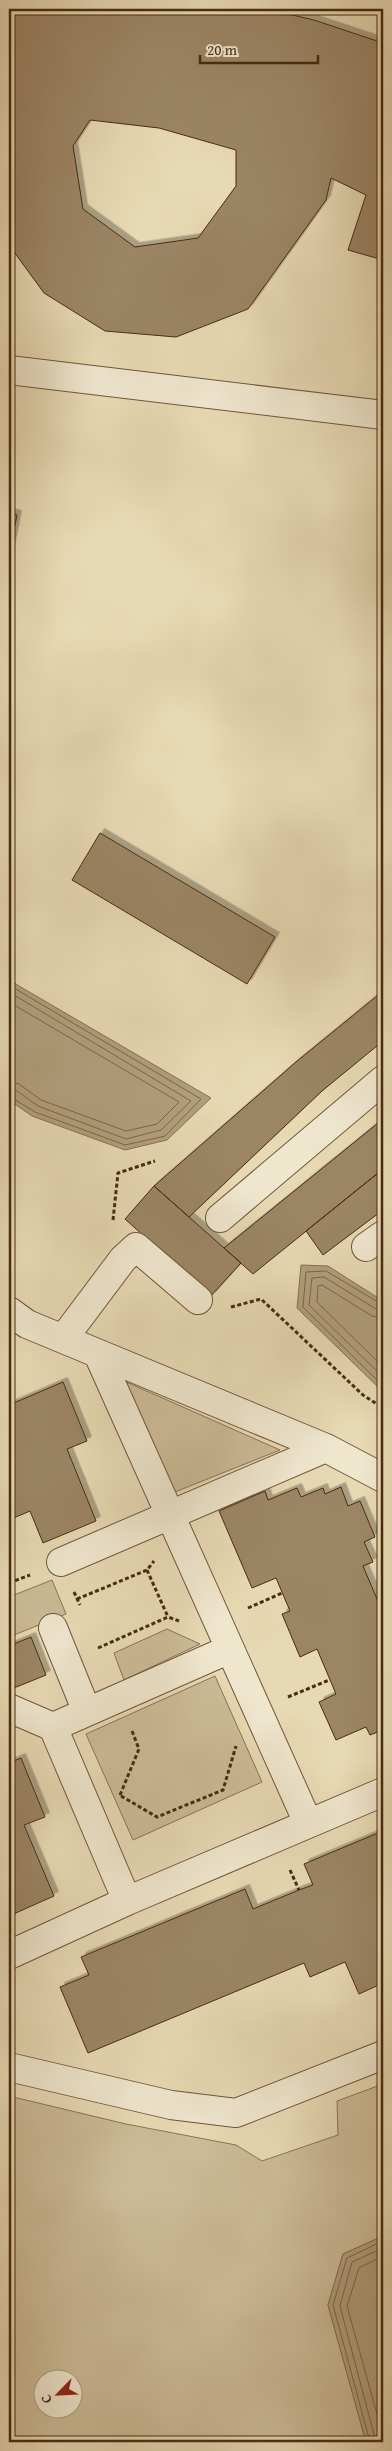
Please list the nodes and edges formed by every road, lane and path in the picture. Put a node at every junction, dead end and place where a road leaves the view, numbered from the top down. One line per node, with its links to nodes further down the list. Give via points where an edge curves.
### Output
1 (9, 370): 2 (lane)
2 (383, 415)
3 (383, 1080): 5 (lane)
4 (155, 1161): 6 (path, via 118,1173 113,1221)
5 (220, 1218)
6 (136, 1247): 7 (lane); 9 (lane, via 123,1259)
7 (198, 1300): 11 (path, via 219,1310 261,1299 363,1395)
8 (15, 1322): 9 (lane)
9 (63, 1339): 10 (lane)
10 (98, 1354): 12 (lane); 14 (lane)
11 (383, 1408)
12 (326, 1448): 13 (lane); 14 (lane)
13 (383, 1478)
14 (170, 1515): 15 (lane); 21 (lane)
15 (61, 1562)
16 (147, 1570): 19 (path)
17 (282, 1593): 18 (path)
18 (268, 1600)
19 (168, 1617): 21 (path); 22 (path)
20 (53, 1628): 26 (lane)
21 (227, 1642): 26 (lane); 28 (lane)
22 (98, 1648)
23 (329, 1680): 24 (path)
24 (303, 1691)
25 (9, 1708): 27 (lane)
26 (87, 1712): 27 (lane)
27 (53, 1727): 30 (lane)
28 (265, 1728): 30 (path, via 237,1741 223,1790 157,1817 120,1795); 31 (lane)
29 (383, 1792): 31 (lane)
30 (89, 1810): 32 (lane)
31 (308, 1823): 32 (lane)
32 (127, 1901): 33 (lane)
33 (9, 1955)
34 (383, 2055): 35 (lane, via 236,2113 171,2105)
35 (9, 2067)

